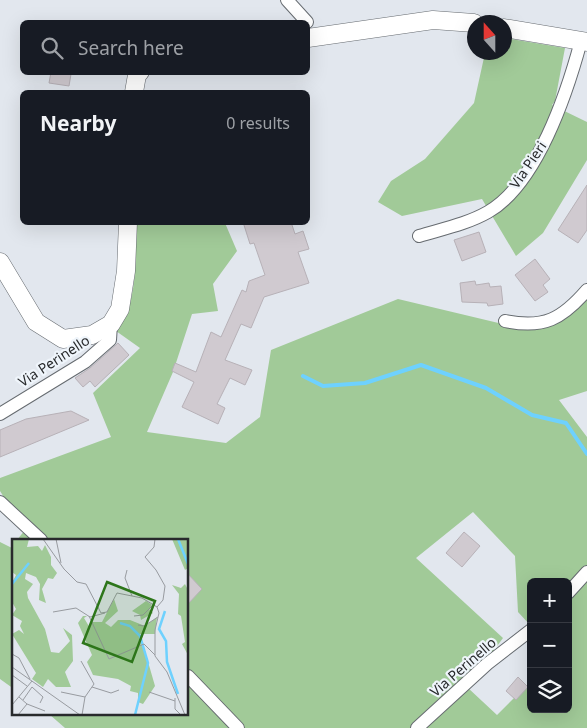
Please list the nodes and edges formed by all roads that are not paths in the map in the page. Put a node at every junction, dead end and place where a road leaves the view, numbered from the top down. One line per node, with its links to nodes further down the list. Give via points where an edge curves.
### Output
1 (287, 0): 2 (street)
2 (302, 20)
3 (467, 22): 5 (street, via 434,20)
4 (512, 29): 6 (street, Via Pieri)
5 (310, 30)
6 (584, 41): 10 (street, Via Pieri, via 557,116 533,160 509,194 489,211 470,221)
7 (138, 75): 8 (street)
8 (134, 90)
9 (128, 225): 13 (street, via 126,271)
10 (419, 236)
11 (0, 262): 13 (street, via 36,322 63,339 92,335)
12 (587, 290): 14 (street, via 558,317 526,325)
13 (113, 321): 15 (street, Via Perinello, via 110,340 85,362)
14 (505, 321)
15 (0, 414)
16 (0, 502): 17 (street)
17 (40, 539)
18 (587, 572): 19 (street)
19 (572, 589)
20 (527, 633): 23 (street, Via Perinello, via 487,664)
21 (189, 677): 22 (street)
22 (238, 728)
23 (416, 728)

